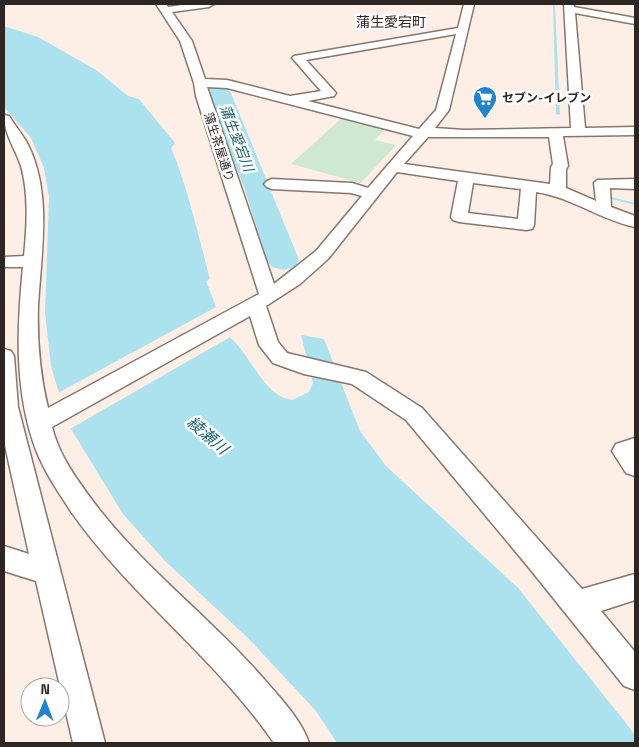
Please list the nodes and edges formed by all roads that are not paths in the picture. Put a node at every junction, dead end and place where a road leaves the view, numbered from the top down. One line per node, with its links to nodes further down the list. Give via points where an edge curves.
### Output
1 (208, 4): 4 (street)
2 (469, 4): 6 (street)
3 (569, 6): 5 (street); 14 (street)
4 (163, 7): 7 (street, 蒲生茶屋通り, via 186,41)
5 (635, 21)
6 (462, 30): 8 (street, via 298,58); 15 (street, via 442,110)
7 (200, 83): 9 (street, via 227,84); 27 (street, 蒲生茶屋通り)
8 (329, 93): 9 (street); 10 (street)
9 (290, 100): 10 (street)
10 (349, 115): 15 (street)
11 (4, 119): 25 (street, via 24,151 30,172 35,211)
12 (635, 131): 14 (street)
13 (554, 132): 14 (street); 15 (street); 21 (street, via 561,166 558,167)
14 (578, 132)
15 (424, 133): 16 (street)
16 (393, 167): 17 (street); 22 (street)
17 (466, 177): 20 (street); 20 (street, via 458,216 526,225)
18 (272, 184): 22 (street, via 352,188)
19 (635, 184): 23 (street, via 602,183)
20 (529, 186): 21 (street)
21 (558, 190): 23 (street)
22 (371, 194): 27 (street, via 322,255)
23 (602, 210): 24 (street)
24 (635, 222)
25 (32, 261): 26 (street); 29 (street, via 28,335)
26 (4, 262)
27 (258, 303): 29 (street); 35 (street, 蒲生茶屋通り, via 269,345 280,358 358,378 414,414)
28 (4, 356): 33 (street, via 7,407)
29 (49, 418): 38 (street, via 46,444 56,468 84,511 116,550 277,716)
30 (635, 448): 31 (street, via 624,451)
31 (635, 466)
32 (4, 558): 33 (street)
33 (46, 570): 37 (street)
34 (635, 588): 35 (street)
35 (576, 605): 36 (street, 蒲生茶屋通り)
36 (635, 676)
37 (89, 743)
38 (293, 743)

